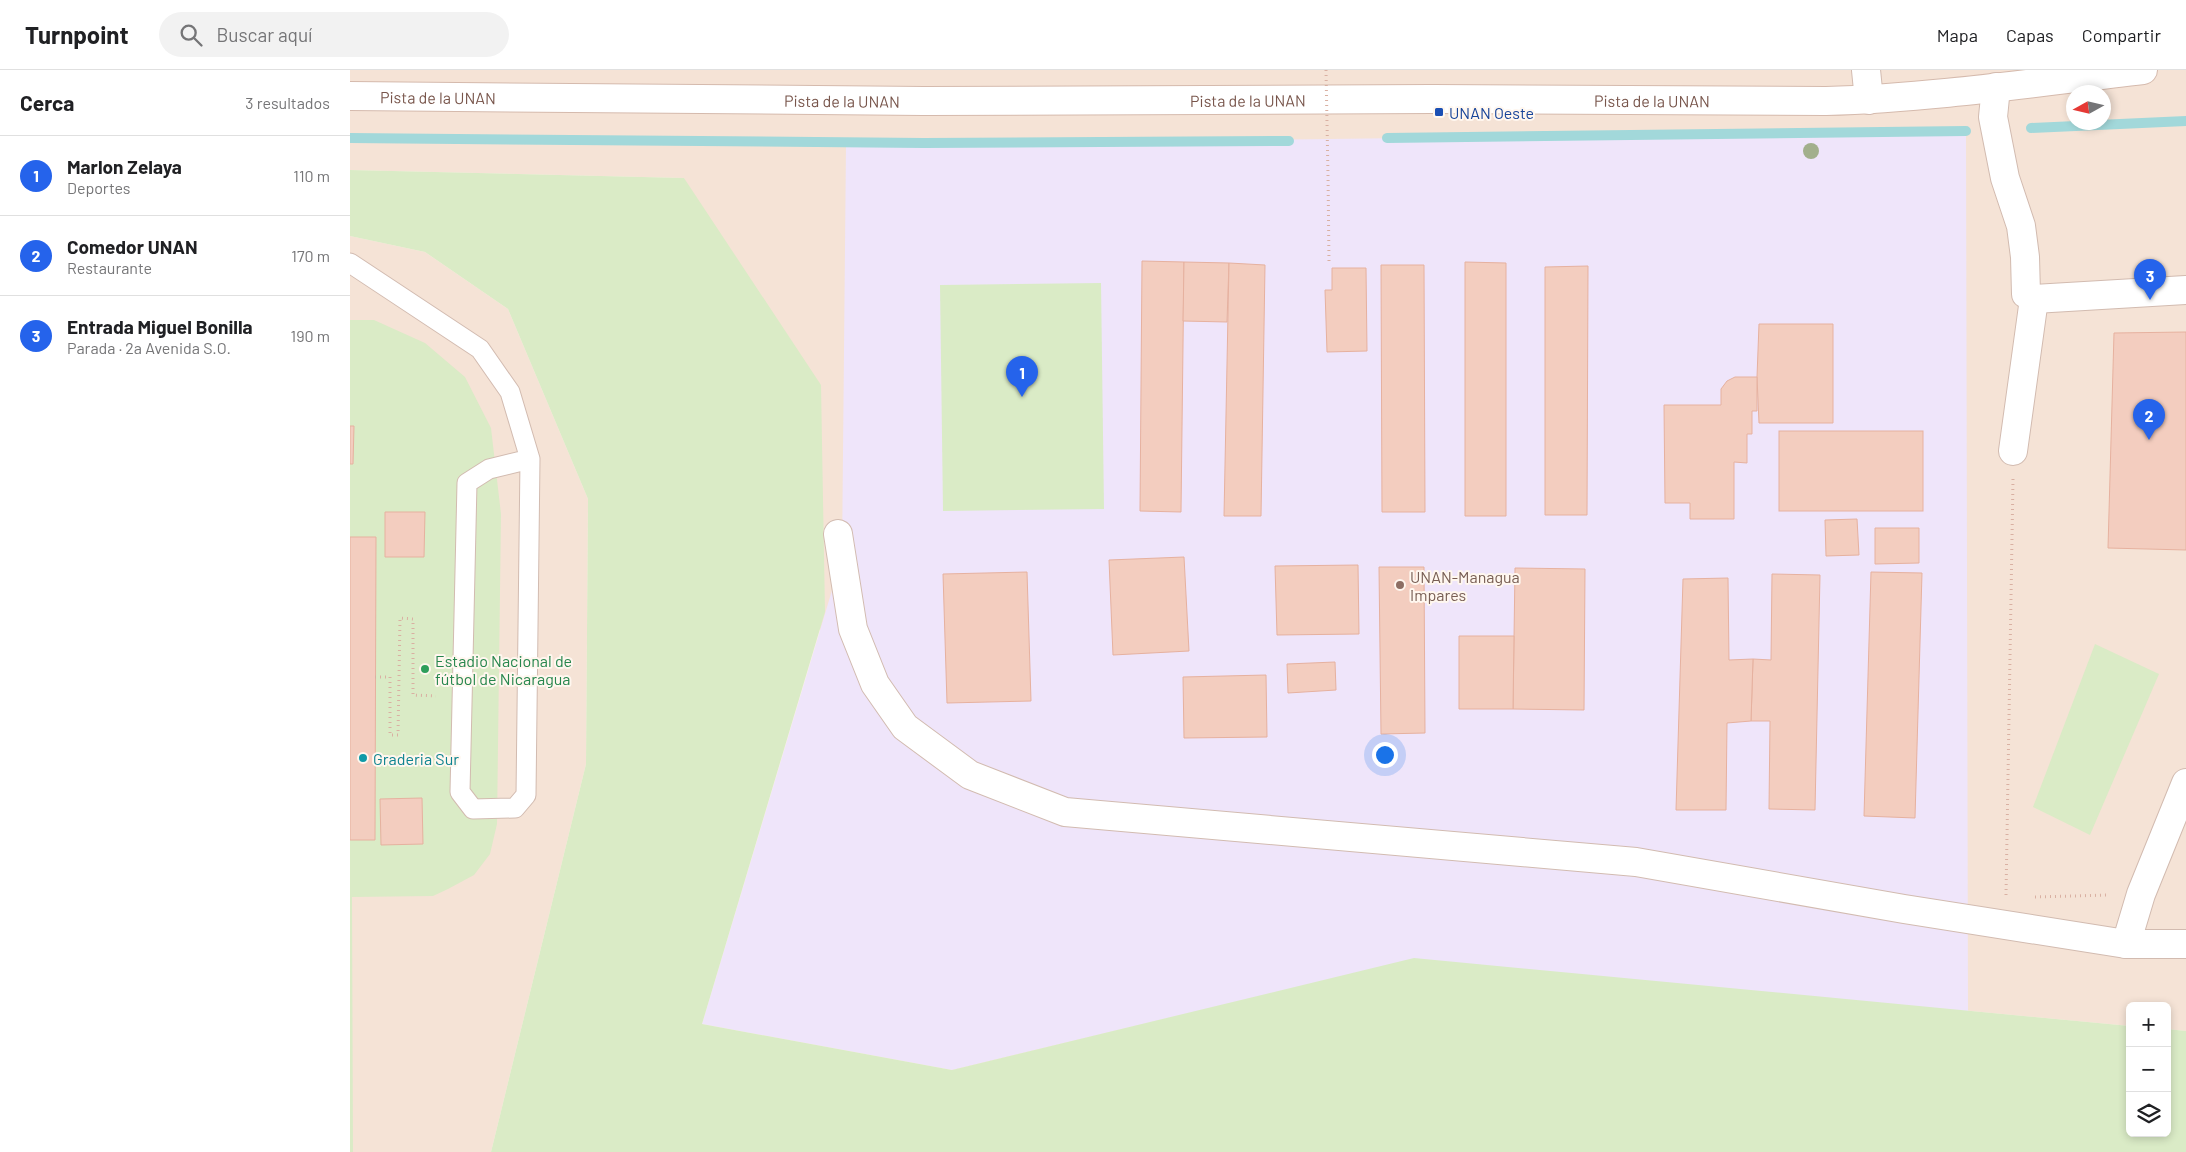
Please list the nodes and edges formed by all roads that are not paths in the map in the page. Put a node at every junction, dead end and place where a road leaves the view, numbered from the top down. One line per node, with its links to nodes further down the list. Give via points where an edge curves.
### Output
1 (1866, 70): 5 (street)
2 (2143, 70): 3 (street, Pista de la UNAN)
3 (1996, 87): 5 (street, Pista de la UNAN); 8 (street, via 1993,117 2005,178 2021,226 2026,294)
4 (350, 96): 5 (street, Pista de la UNAN, via 924,101)
5 (1869, 100)
6 (350, 263): 10 (lane, via 480,349 510,392)
7 (2186, 290): 8 (street)
8 (2034, 299): 9 (street)
9 (2013, 451)
10 (530, 459): 10 (lane, via 526,796 515,808 474,809 460,792 467,483 489,469)
11 (838, 534): 13 (street, via 853,629 875,684 906,726 970,775 1065,812 1636,862 1904,910)
12 (2186, 783): 13 (street, via 2141,894)
13 (2126, 944): 14 (street)
14 (2186, 944)

